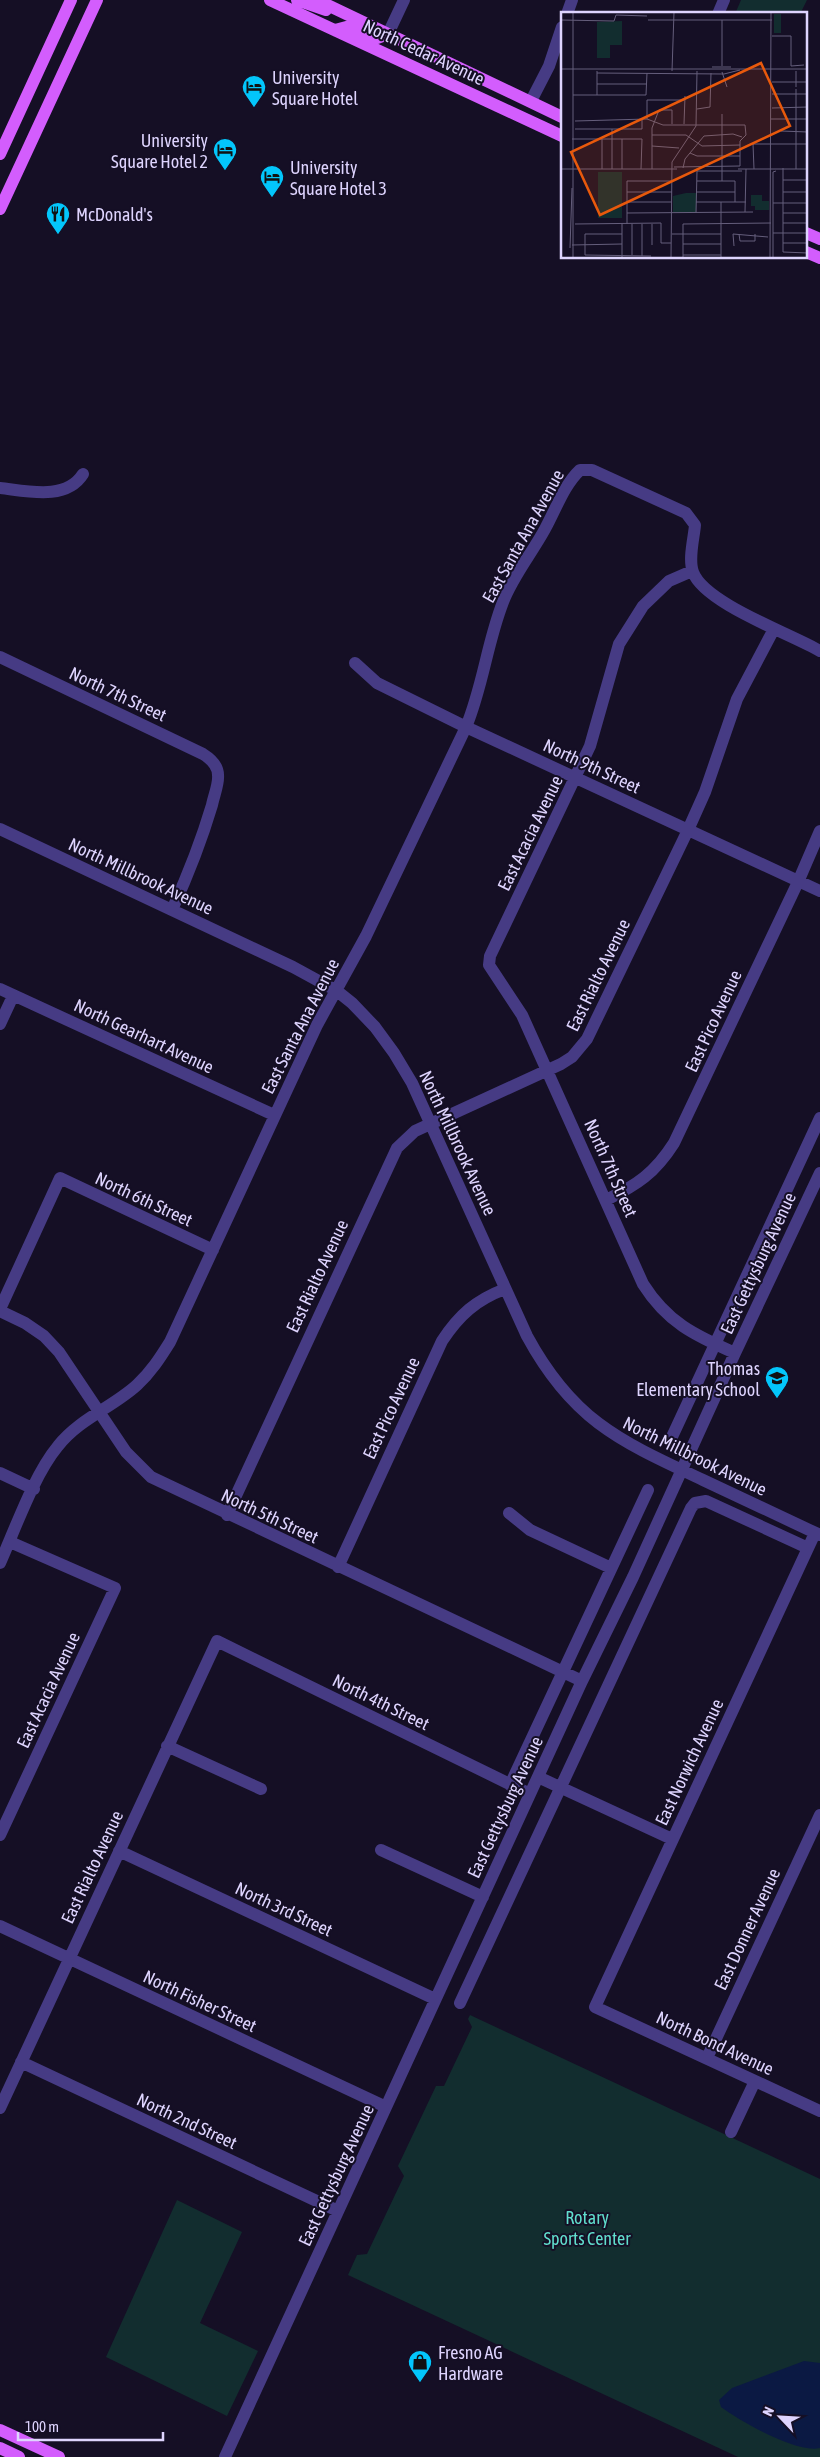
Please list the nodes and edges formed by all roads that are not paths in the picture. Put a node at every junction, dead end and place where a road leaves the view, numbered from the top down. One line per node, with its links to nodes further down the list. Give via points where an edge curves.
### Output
1 (71, 0): 20 (main road)
2 (97, 0): 21 (main road)
3 (270, 0): 12 (main road, North Cedar Avenue)
4 (297, 0): 11 (main road)
5 (317, 0): 11 (main road, North Cedar Avenue)
6 (404, 0): 14 (street)
7 (572, 0): 9 (street)
8 (724, 0): 10 (street)
9 (568, 12)
10 (719, 12)
11 (357, 19): 14 (main road, North Cedar Avenue)
12 (335, 30): 14 (main road, via 350,26 377,38); 16 (main road, North Cedar Avenue)
13 (561, 30): 17 (street, via 549,66)
14 (388, 34): 15 (main road, North Cedar Avenue)
15 (417, 48): 16 (main road, via 408,51 388,45); 17 (main road, North Cedar Avenue)
16 (378, 49): 19 (main road, North Cedar Avenue)
17 (531, 101): 18 (main road, North Cedar Avenue)
18 (561, 116)
19 (561, 136)
20 (0, 154)
21 (0, 209)
22 (808, 234): 23 (main road)
23 (820, 240)
24 (808, 253): 25 (main road)
25 (820, 258)
26 (83, 474): 27 (street, via 75,485 57,492)
27 (0, 488)
28 (692, 571): 29 (street, via 724,602); 33 (street, East Santa Ana Avenue, via 696,525 686,513 592,470 580,470 572,477 504,599 477,702); 34 (street, East Acacia Avenue, via 669,581 643,606 618,644 598,721)
29 (774, 628): 30 (street); 36 (street, East Rialto Avenue, via 737,699 705,792)
30 (820, 651)
31 (0, 657): 40 (street, North 7th Street, via 214,762 218,784 199,848)
32 (355, 663): 33 (street, North 9th Street, via 377,683)
33 (466, 727): 34 (street, North 9th Street); 43 (street, East Santa Ana Avenue)
34 (576, 778): 36 (street, North 9th Street); 41 (street, East Acacia Avenue, via 490,956)
35 (0, 829): 40 (street, North Millbrook Avenue)
36 (688, 830): 38 (street, North 9th Street); 46 (street, East Rialto Avenue, via 587,1040 572,1057)
37 (820, 831): 38 (street, East Pico Avenue)
38 (798, 882): 39 (street, North 9th Street); 51 (street, East Pico Avenue, via 662,1163 646,1177)
39 (820, 891)
40 (172, 910): 43 (street, North Millbrook Avenue)
41 (489, 965): 46 (street, North 7th Street, via 522,1015)
42 (0, 989): 44 (street, North Gearhart Avenue)
43 (337, 991): 47 (street, East Santa Ana Avenue); 49 (street, North Millbrook Avenue, via 375,1027 394,1053)
44 (13, 996): 45 (street); 47 (street, North Gearhart Avenue)
45 (0, 1024)
46 (548, 1070): 49 (street, East Rialto Avenue); 51 (street, North 7th Street)
47 (274, 1115): 52 (street, East Santa Ana Avenue)
48 (820, 1118): 55 (street)
49 (431, 1123): 53 (street, North Millbrook Avenue); 64 (street, East Rialto Avenue, via 404,1139 390,1160)
50 (820, 1172): 56 (street, East Gettysburg Avenue)
51 (606, 1200): 55 (street, North 7th Street, via 650,1295 667,1316)
52 (213, 1250): 54 (street, North 6th Street, via 60,1178); 57 (street, East Santa Ana Avenue, via 156,1365 136,1386)
53 (505, 1289): 59 (street, North Millbrook Avenue, via 538,1356 576,1404 613,1435); 69 (street, East Pico Avenue, via 485,1296 466,1309 442,1341)
54 (0, 1310): 57 (street, North 5th Street, via 25,1322 60,1352)
55 (715, 1344): 56 (street, North 7th Street); 58 (street)
56 (734, 1353): 59 (street, East Gettysburg Avenue)
57 (99, 1411): 61 (street, East Santa Ana Avenue, via 58,1446); 64 (street, North 5th Street, via 126,1452 150,1477)
58 (671, 1439)
59 (681, 1470): 65 (street, North Millbrook Avenue); 73 (street, East Gettysburg Avenue)
60 (0, 1473): 61 (street)
61 (34, 1489): 66 (street, East Santa Ana Avenue)
62 (648, 1490): 70 (street, East Gettysburg Avenue)
63 (509, 1513): 70 (street, via 530,1530)
64 (227, 1515): 69 (street, North 5th Street)
65 (818, 1534): 67 (street, East Norwich Avenue)
66 (10, 1542): 68 (street, East Santa Ana Avenue); 81 (street, East Acacia Avenue, via 115,1588)
67 (808, 1548): 77 (street, North Millbrook Avenue, via 711,1504 700,1501 691,1508); 82 (street, East Norwich Avenue)
68 (0, 1563)
69 (338, 1567): 72 (street, North 5th Street)
70 (611, 1568): 72 (street, East Gettysburg Avenue)
71 (216, 1641): 74 (street, East Rialto Avenue); 76 (street, North 4th Street)
72 (563, 1672): 73 (street, North 5th Street); 76 (street, East Gettysburg Avenue)
73 (582, 1681): 75 (street, East Gettysburg Avenue)
74 (167, 1746): 78 (street); 84 (street, East Rialto Avenue)
75 (538, 1777): 77 (street); 79 (street, East Gettysburg Avenue)
76 (510, 1785): 79 (street, North 4th Street)
77 (560, 1788): 82 (street); 89 (street)
78 (261, 1789)
79 (530, 1794): 85 (street, East Gettysburg Avenue)
80 (820, 1815): 91 (street, East Donner Avenue)
81 (0, 1835)
82 (672, 1839): 90 (street, East Norwich Avenue)
83 (380, 1850): 85 (street)
84 (119, 1851): 87 (street, East Rialto Avenue); 88 (street, North 3rd Street)
85 (483, 1897): 88 (street, East Gettysburg Avenue)
86 (0, 1926): 87 (street, North Fisher Street)
87 (69, 1958): 92 (street, East Rialto Avenue); 94 (street, North Fisher Street)
88 (435, 1999): 94 (street, East Gettysburg Avenue)
89 (460, 2003)
90 (595, 2007): 91 (street, North Bond Avenue)
91 (706, 2058): 93 (street, North Bond Avenue)
92 (21, 2062): 95 (street, East Rialto Avenue); 98 (street, North 2nd Street)
93 (755, 2081): 96 (street, North Bond Avenue); 97 (street)
94 (386, 2107): 98 (street, East Gettysburg Avenue)
95 (0, 2108)
96 (819, 2109)
97 (731, 2132)
98 (338, 2211): 103 (street, East Gettysburg Avenue)
99 (0, 2430): 102 (main road)
100 (0, 2448): 101 (main road)
101 (19, 2457)
102 (59, 2457)
103 (225, 2457)

